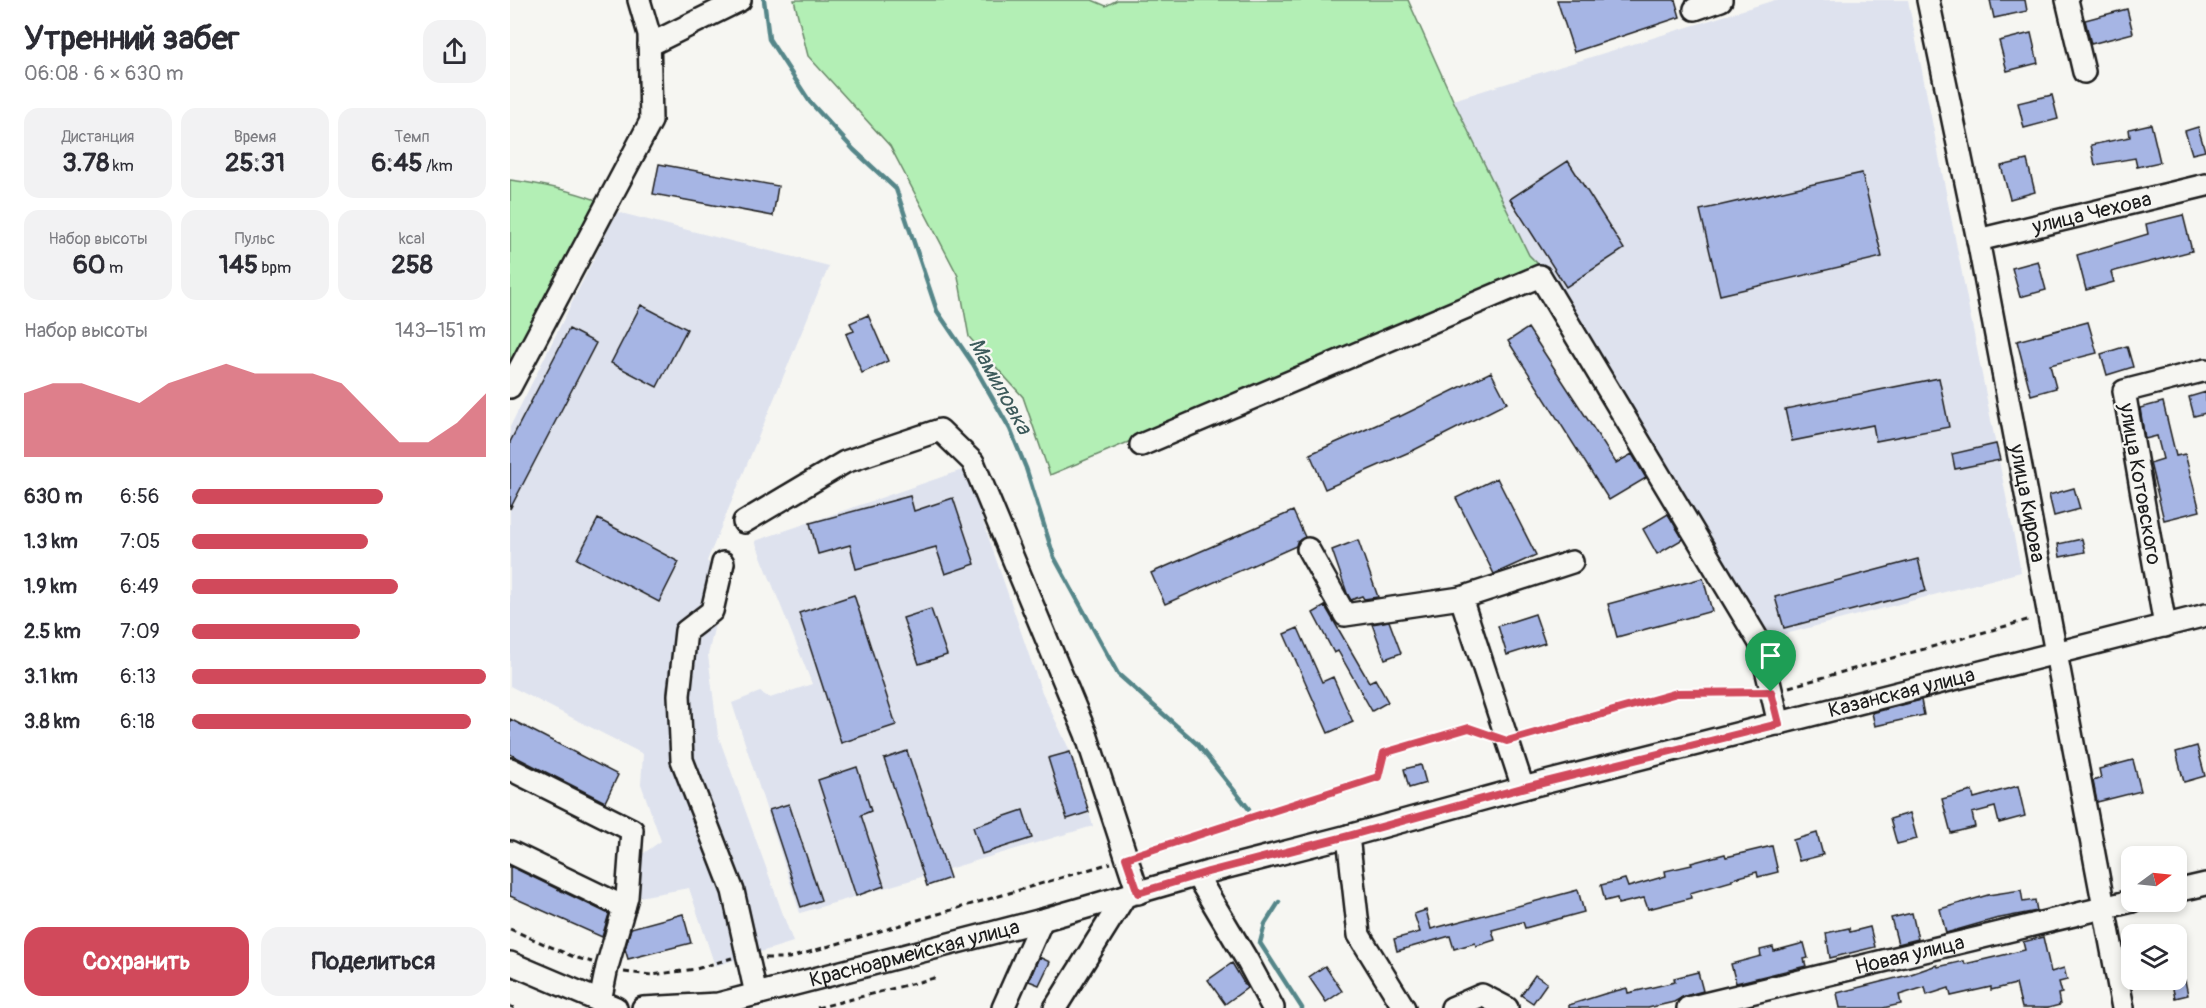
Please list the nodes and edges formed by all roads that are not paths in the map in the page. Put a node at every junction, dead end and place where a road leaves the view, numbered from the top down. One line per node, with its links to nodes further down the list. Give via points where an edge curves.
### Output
1 (639, 0): 7 (street)
2 (740, 0): 7 (street)
3 (1721, 0): 6 (street)
4 (1928, 0): 10 (street, улица Кирова)
5 (2067, 0): 8 (street)
6 (1695, 9)
7 (649, 45): 12 (street, via 651,121)
8 (2084, 72)
9 (2206, 185): 10 (street, улица Чехова)
10 (1978, 240): 21 (street, улица Кирова)
11 (2206, 370): 20 (street, улица Котовского, via 2124,392)
12 (510, 387)
13 (1141, 445): 22 (street, via 1540,276 1760,643)
14 (744, 522): 30 (street, via 845,462 940,430 973,462 1086,734 1126,858)
15 (1308, 549): 18 (street, via 1346,615)
16 (1572, 562): 18 (street)
17 (723, 563): 36 (street, via 712,611 686,631 679,695 682,760 733,891)
18 (1461, 598): 24 (street)
19 (2206, 615): 20 (street, Казанская улица)
20 (2165, 626): 21 (street, Казанская улица)
21 (2055, 652): 22 (street, Казанская улица); 33 (street, улица Кирова)
22 (1779, 724): 24 (street, Казанская улица)
23 (510, 769): 32 (street, via 632,830)
24 (1522, 788): 25 (street, Казанская улица)
25 (1348, 836): 27 (street, Казанская улица); 42 (street, via 1359,935)
26 (510, 852): 32 (street)
27 (1197, 876): 30 (street, Казанская улица); 41 (street)
28 (2206, 884): 29 (street)
29 (2187, 888)
30 (1132, 895): 34 (street, Казанская улица); 40 (street)
31 (2121, 903): 33 (street, Новая улица)
32 (624, 907): 37 (street, via 607,967)
33 (2105, 907): 45 (street, Новая улица); 46 (street, улица Кирова)
34 (1042, 920): 36 (street, Красноармейская улица); 39 (street)
35 (510, 963): 37 (street)
36 (756, 994): 38 (street, Красноармейская улица, via 718,1004)
37 (608, 1005)
38 (643, 1008)
39 (1003, 1008)
40 (1055, 1008)
41 (1273, 1008)
42 (1404, 1008)
43 (1452, 1008): 44 (street, via 1482,995)
44 (1506, 1008)
45 (1688, 1008)
46 (2123, 1008)

